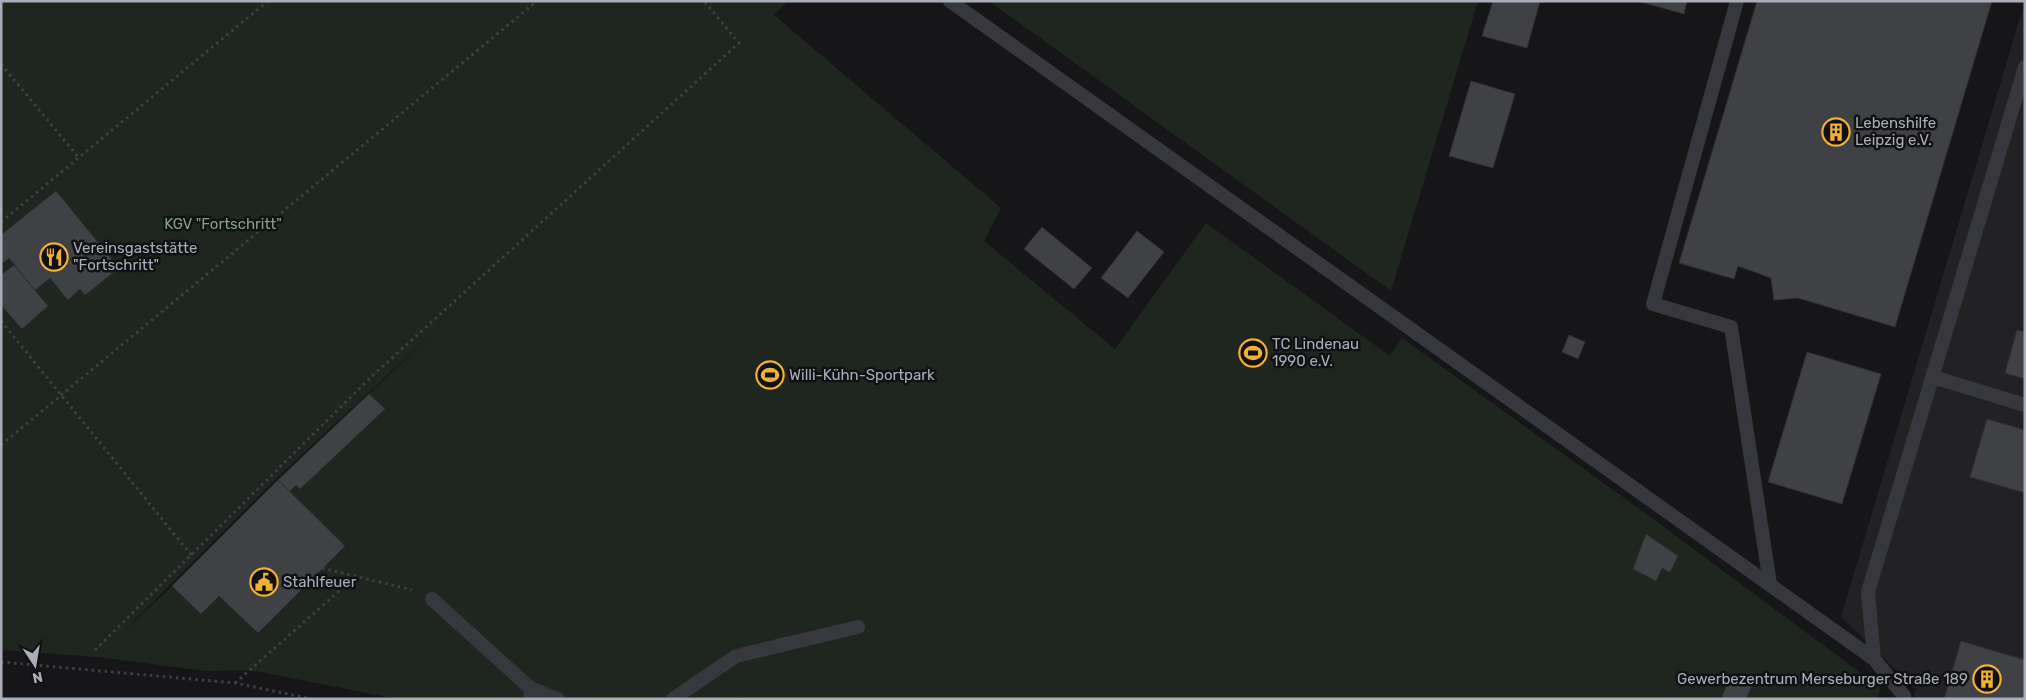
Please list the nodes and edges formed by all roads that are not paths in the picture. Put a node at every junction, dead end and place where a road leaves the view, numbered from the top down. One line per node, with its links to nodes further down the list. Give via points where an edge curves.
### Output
1 (950, 1): 6 (lane)
2 (1737, 1): 6 (lane, via 1653,304 1731,327)
3 (2025, 67): 4 (lane)
4 (1932, 377): 5 (lane); 9 (lane, via 1868,592)
5 (2025, 405)
6 (1770, 584): 9 (lane)
7 (432, 600): 10 (lane)
8 (858, 627): 12 (lane, via 736,656)
9 (1874, 659): 13 (lane)
10 (530, 693): 11 (lane)
11 (558, 699)
12 (673, 699)
13 (1904, 699)

